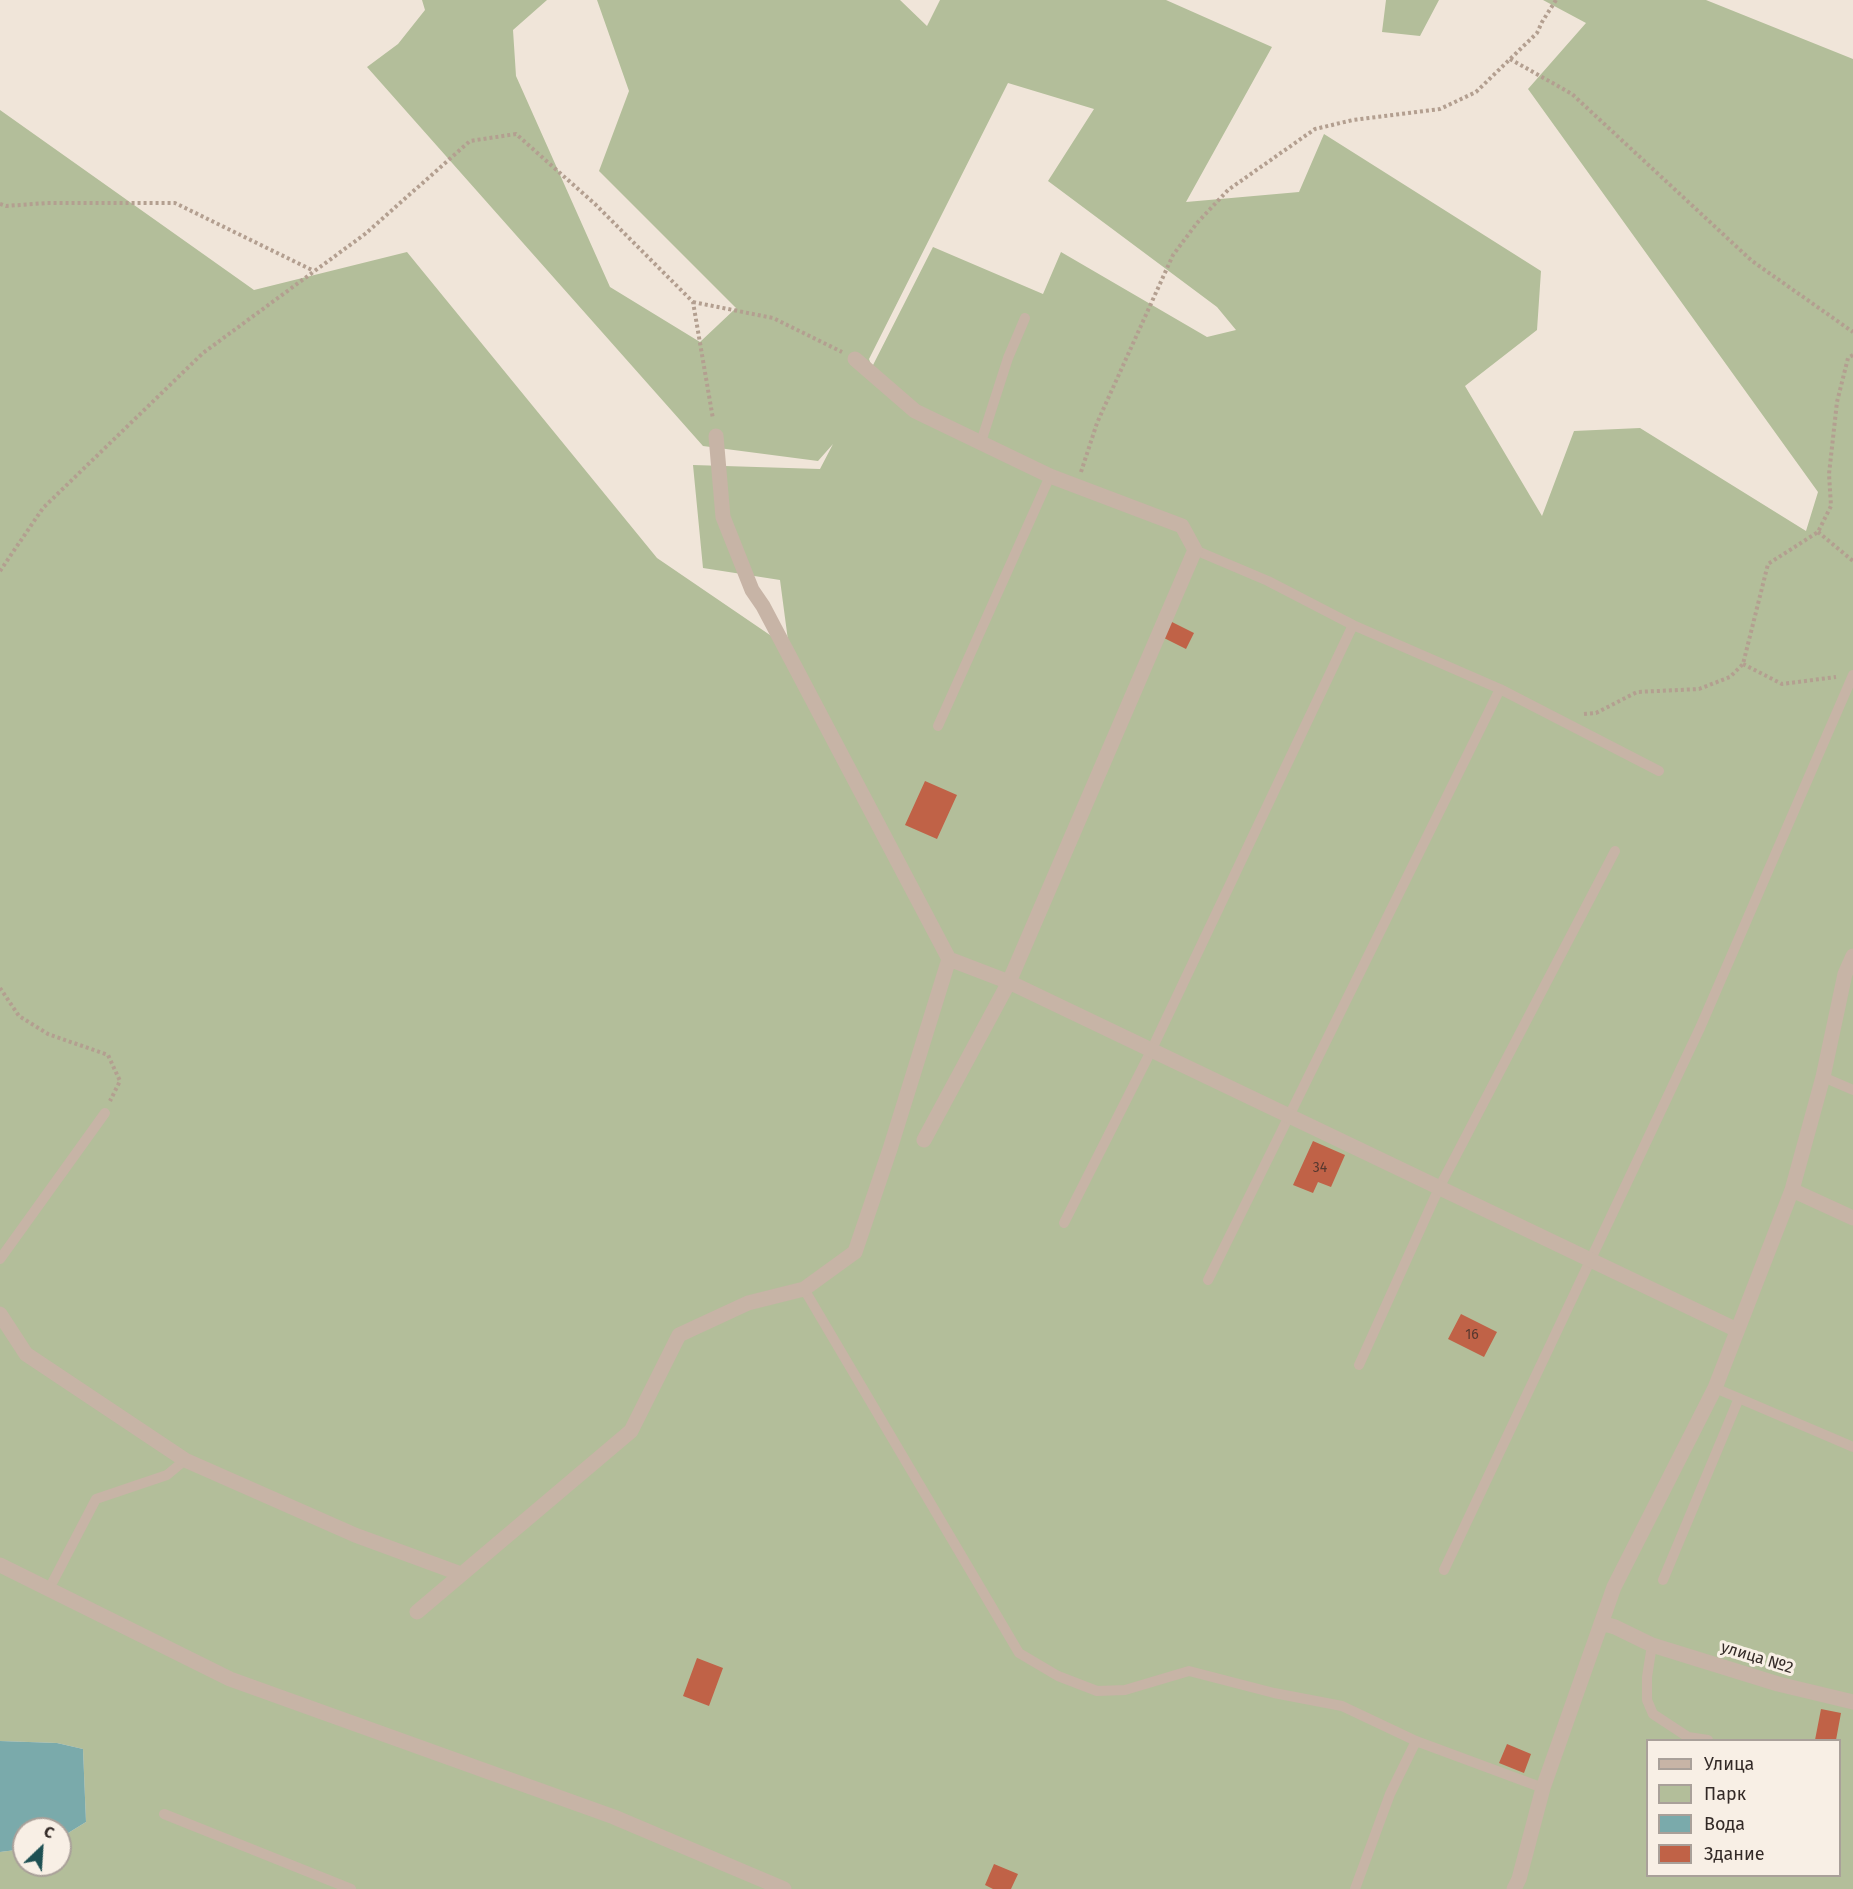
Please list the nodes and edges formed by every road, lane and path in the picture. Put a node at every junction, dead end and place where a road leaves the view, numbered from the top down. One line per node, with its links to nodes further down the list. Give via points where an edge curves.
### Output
1 (1556, 0): 2 (path, via 1537,33)
2 (1510, 59): 7 (path, via 1572,93 1752,261); 13 (path, via 1476,92 1440,109 1315,129 1228,190 1173,255 1097,423)
3 (0, 204): 4 (path, via 175,203)
4 (314, 271): 5 (path, via 365,234 470,141 516,134 595,204); 17 (path, via 202,353 43,508)
5 (693, 302): 9 (path, via 773,318); 10 (path)
6 (1026, 318): 11 (lane, via 1008,358)
7 (1853, 332)
8 (1853, 355): 14 (path, via 1848,358 1837,402 1829,474 1831,506)
9 (855, 359): 11 (street, via 915,411)
10 (716, 436): 27 (street, via 723,517 752,590)
11 (981, 442): 12 (street)
12 (1050, 476): 13 (street); 23 (lane)
13 (1077, 484): 15 (street, via 1182,526)
14 (1818, 532): 16 (path); 19 (path, via 1768,564)
15 (1195, 550): 18 (lane); 28 (street)
16 (1853, 561)
17 (0, 569)
18 (1353, 625): 21 (lane); 30 (lane)
19 (1743, 664): 20 (path, via 1782,684); 22 (path, via 1730,676 1699,689 1637,692 1596,713)
20 (1848, 675): 41 (lane, via 1700,1028)
21 (1500, 690): 22 (lane); 34 (lane)
22 (1556, 718): 24 (lane)
23 (938, 726)
24 (1659, 771)
25 (1615, 851): 36 (lane)
26 (1853, 956): 31 (street, via 1845,974)
27 (949, 958): 28 (street); 43 (street, via 855,1252)
28 (1009, 982): 30 (street); 35 (street)
29 (0, 988): 33 (path, via 20,1016 48,1034 108,1055 120,1081)
30 (1151, 1051): 34 (street); 39 (lane)
31 (1822, 1077): 32 (lane); 37 (street)
32 (1853, 1090)
33 (105, 1113): 40 (lane)
34 (1290, 1117): 36 (street); 42 (lane)
35 (924, 1140)
36 (1440, 1188): 41 (street); 46 (lane)
37 (1792, 1190): 38 (street); 45 (street)
38 (1853, 1218)
39 (1064, 1222)
40 (0, 1259)
41 (1589, 1259): 45 (street); 52 (lane)
42 (1208, 1280)
43 (804, 1289): 53 (street, via 748,1304 679,1335 631,1431); 61 (lane, via 1019,1653 1058,1676 1097,1691 1125,1690 1189,1671 1342,1706)
44 (0, 1314): 50 (street, via 26,1354)
45 (1737, 1330): 47 (street)
46 (1359, 1365)
47 (1715, 1388): 48 (lane); 57 (street, via 1614,1587)
48 (1739, 1398): 49 (lane); 54 (lane)
49 (1853, 1447)
50 (185, 1460): 53 (street, via 355,1535); 55 (lane, via 167,1475 96,1499)
51 (0, 1565): 55 (street)
52 (1444, 1570)
53 (461, 1574): 56 (street)
54 (1663, 1580)
55 (49, 1589): 65 (street, via 230,1679 614,1817)
56 (417, 1612)
57 (1601, 1623): 58 (street, улица №2); 62 (street)
58 (1652, 1645): 59 (street, улица №2, via 1778,1684); 60 (lane, via 1647,1700 1653,1714 1688,1737)
59 (1853, 1702)
60 (1701, 1739)
61 (1416, 1741): 62 (lane); 66 (lane, via 1390,1794)
62 (1543, 1788): 67 (street)
63 (164, 1814): 64 (lane)
64 (351, 1889)
65 (784, 1889)
66 (1355, 1889)
67 (1514, 1889)

